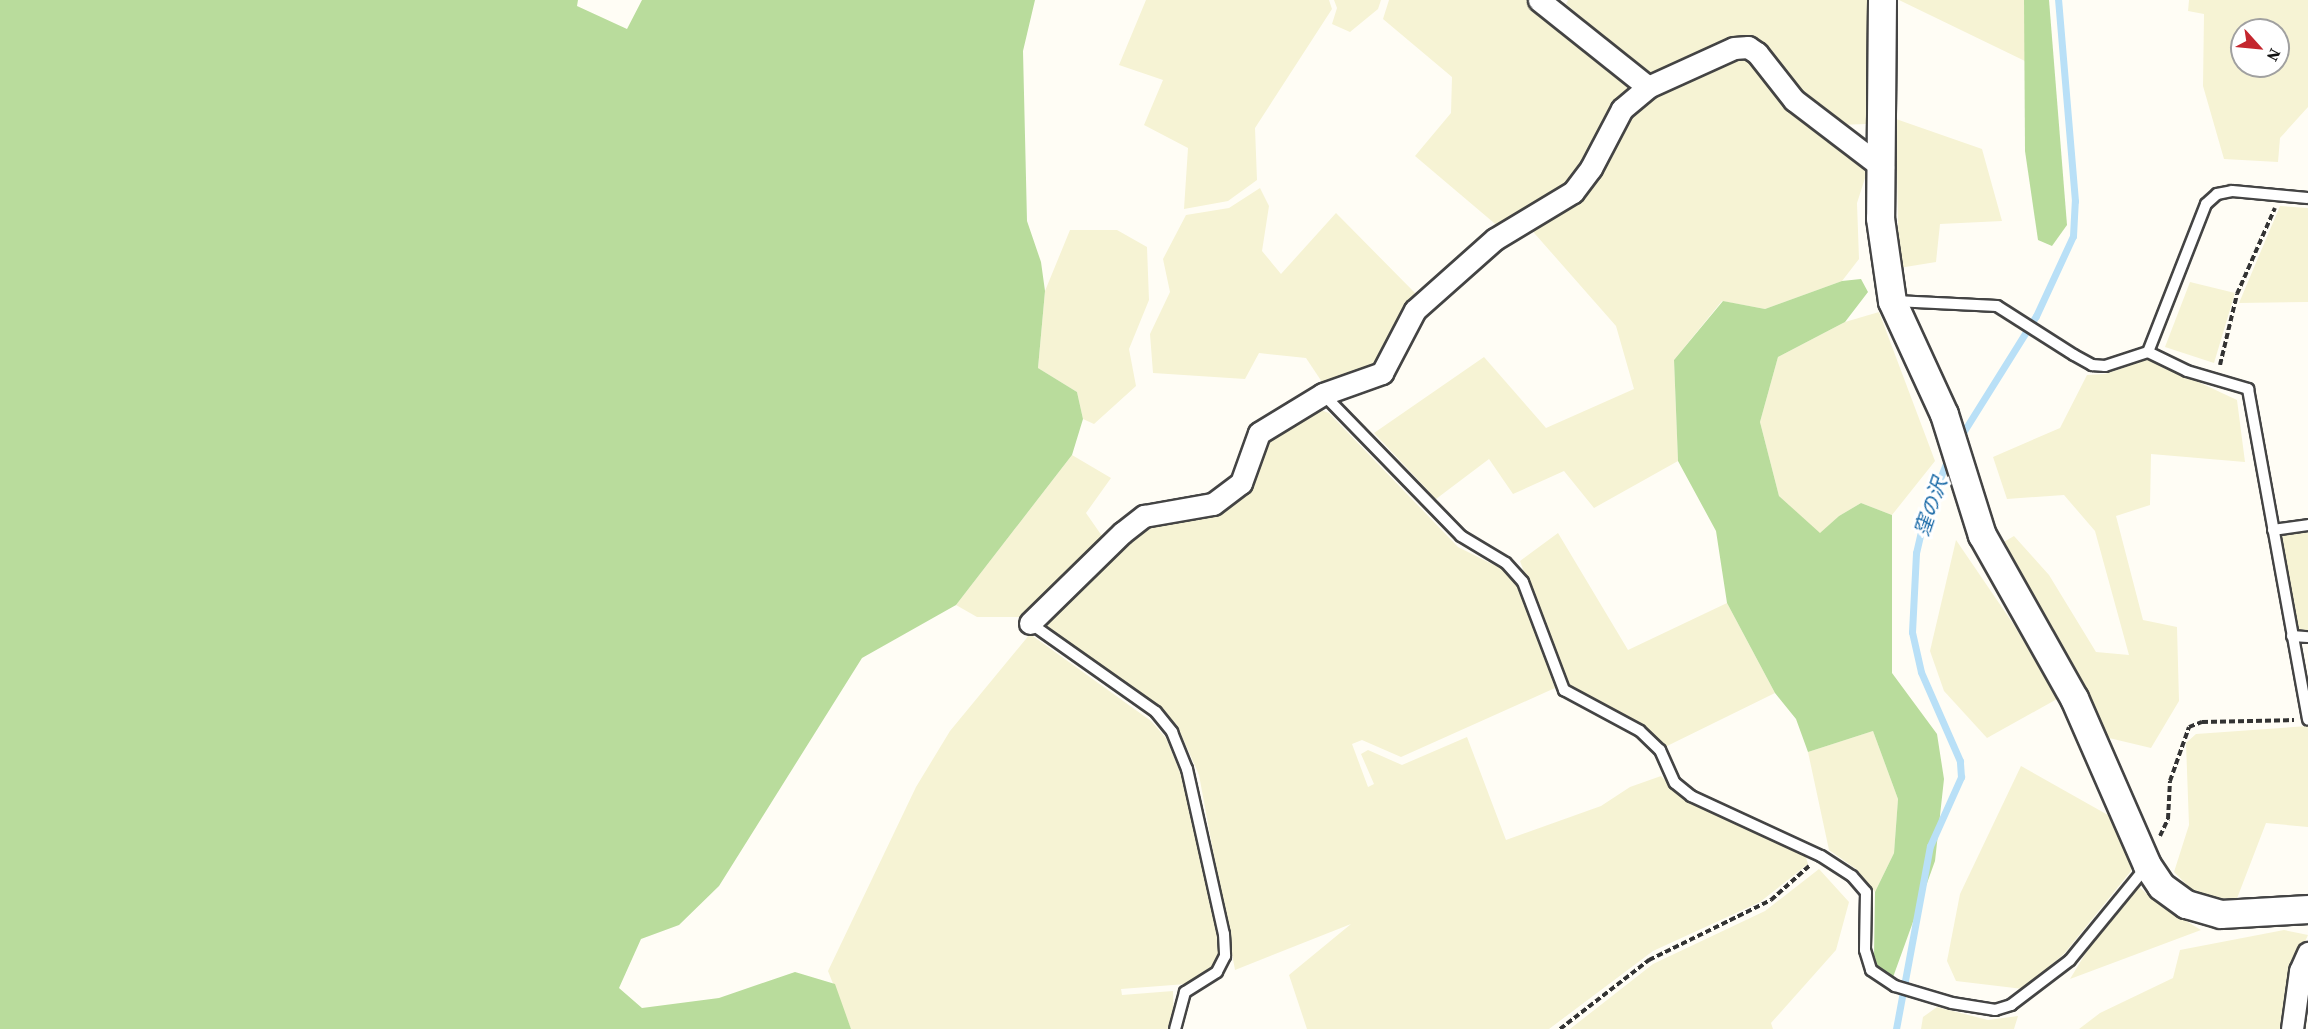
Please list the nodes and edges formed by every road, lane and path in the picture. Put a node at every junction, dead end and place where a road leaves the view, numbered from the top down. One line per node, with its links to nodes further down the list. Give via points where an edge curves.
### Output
1 (1539, 0): 3 (street)
2 (1882, 0): 4 (street)
3 (1648, 87): 4 (street, via 1734,48 1748,47 1757,52 1794,100); 10 (street, via 1622,109 1591,168 1573,192 1495,239 1415,310 1382,373)
4 (1883, 168): 7 (street, via 1880,218)
5 (2281, 195): 6 (lane); 8 (lane, via 2232,191 2217,194 2206,204); 9 (path, via 2237,294)
6 (2308, 198)
7 (1892, 300): 8 (lane, via 1984,303 2092,365 2105,366); 18 (street, via 1944,414 1982,535 2074,698)
8 (2148, 352): 9 (lane)
9 (2217, 380): 12 (lane, via 2248,389)
10 (1323, 394): 13 (street, via 1259,433 1241,483 1213,504 1144,516); 17 (lane, via 1461,536 1506,563 1523,582 1564,690 1640,731 1660,750 1675,783 1691,796)
11 (2308, 525): 12 (lane)
12 (2273, 530): 14 (lane)
13 (1030, 623): 21 (lane, via 1156,712 1172,732 1187,769 1224,934 1225,956 1217,972 1185,992)
14 (2292, 636): 15 (lane); 16 (lane)
15 (2308, 637)
16 (2307, 719): 18 (path, via 2202,722 2189,727 2170,781 2168,819)
17 (1821, 856): 18 (lane, via 1852,876 1866,892 1865,950 1871,970 1920,997 1995,1010 2011,1005 2070,960); 22 (path, via 1771,900 1648,960)
18 (2147, 865): 19 (street, via 2161,886 2186,904 2203,910 2243,915)
19 (2308, 909)
20 (2308, 953): 23 (street, via 2300,971)
21 (1175, 1029)
22 (1560, 1029)
23 (2292, 1029)

